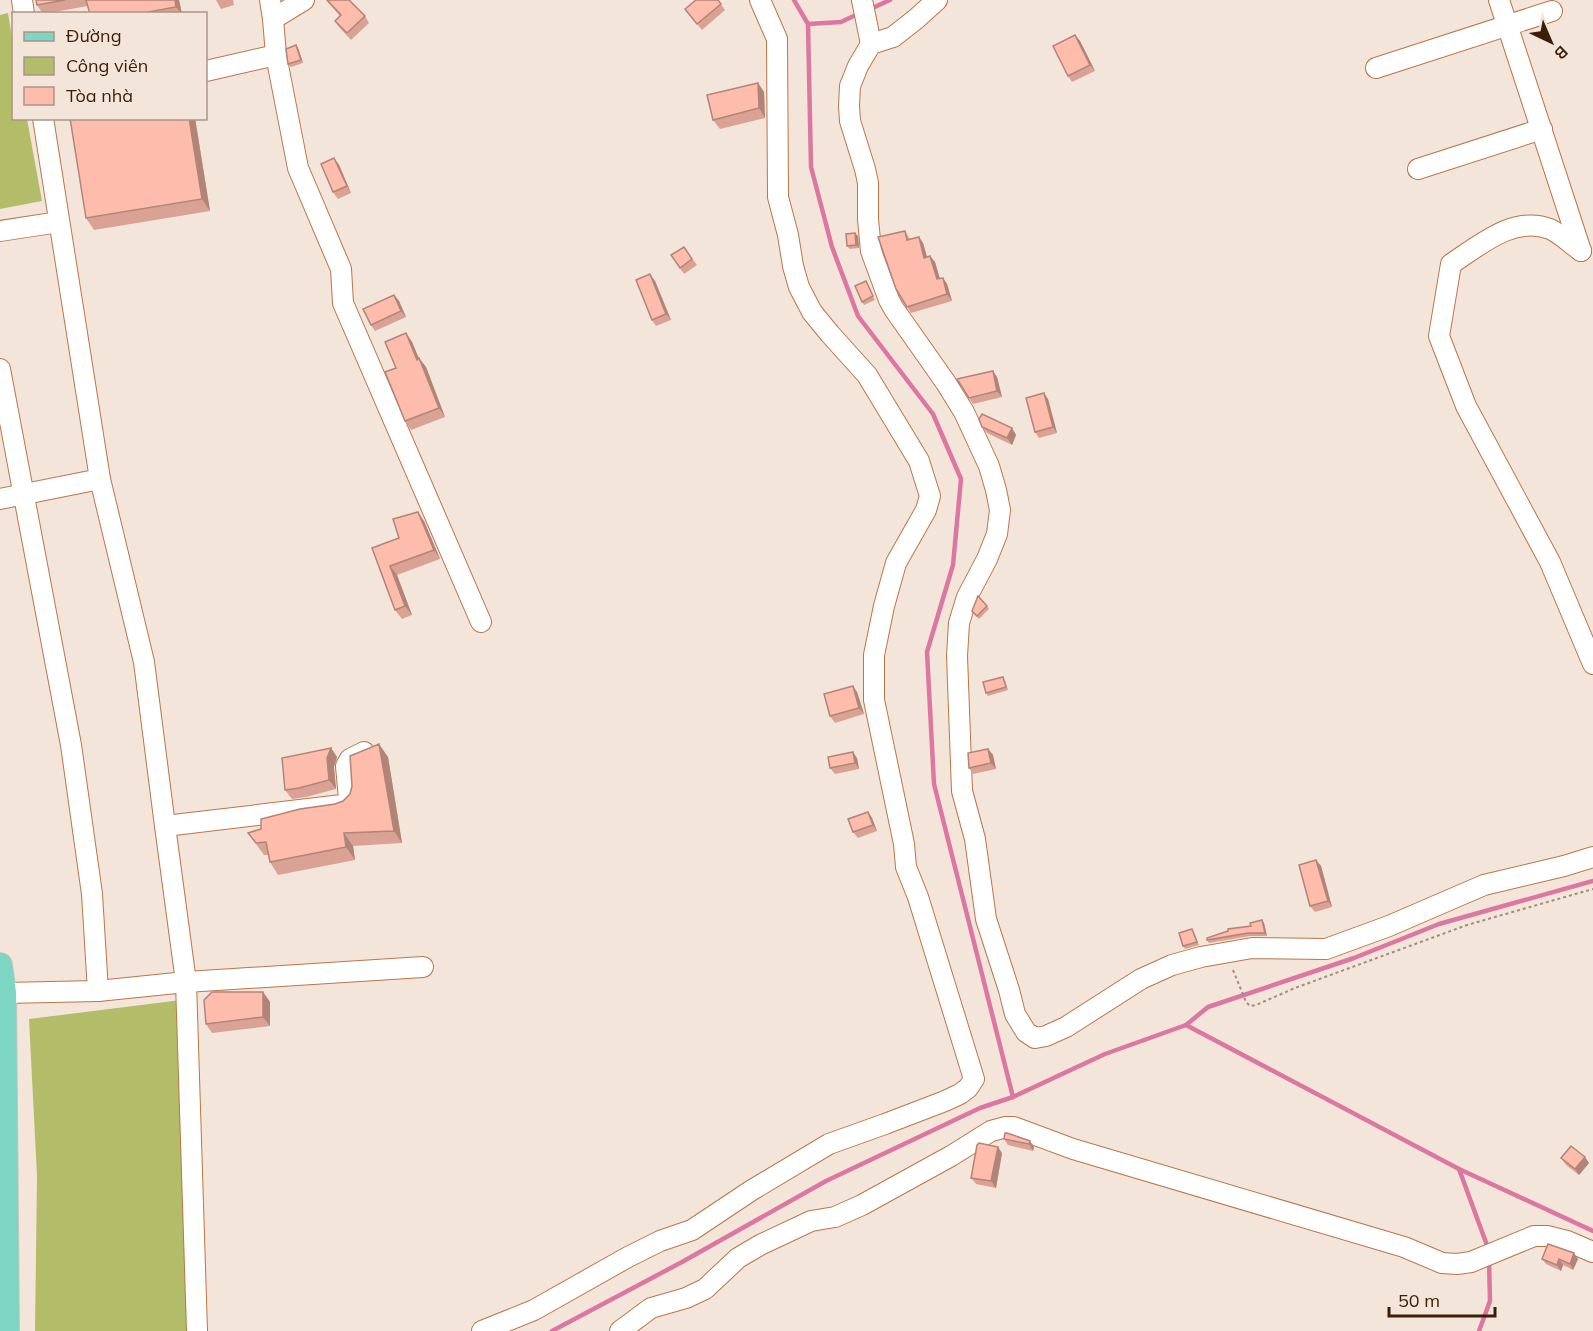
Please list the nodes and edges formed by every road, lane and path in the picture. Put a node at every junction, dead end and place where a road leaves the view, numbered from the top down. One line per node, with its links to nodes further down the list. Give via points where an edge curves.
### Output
1 (304, 0): 6 (street)
2 (760, 0): 38 (street, via 777,39 778,197 799,287 812,312 867,375 919,461 930,496 896,563 884,606 874,655 874,700 906,867 974,1079 969,1088 945,1101 829,1144 692,1230 660,1241 534,1310)
3 (862, 0): 9 (street)
4 (937, 0): 9 (street, via 893,37)
5 (1499, 0): 8 (street)
6 (271, 10): 10 (street)
7 (1552, 11): 8 (street)
8 (1508, 26): 11 (street); 14 (street)
9 (872, 44): 26 (street, via 850,87 849,106 866,169 871,251 894,309 968,420 989,466 1000,510 997,534 959,623 960,771 975,839 986,919 1015,1014 1026,1032 1035,1038 1066,1027 1141,979 1172,965 1252,948 1326,949 1484,885)
10 (276, 55): 12 (street); 22 (street, via 298,168 341,269 343,303)
11 (1376, 68)
12 (207, 71)
13 (43, 120): 16 (street)
14 (1542, 129): 15 (street); 23 (street, via 1581,251 1552,230 1534,224 1512,228 1485,242 1451,264 1439,336 1466,406 1550,562)
15 (1418, 169)
16 (59, 222): 17 (street); 19 (street)
17 (0, 231)
18 (0, 369): 20 (street)
19 (100, 479): 20 (street); 25 (street, via 144,662)
20 (24, 494): 21 (street); 32 (street, via 71,745 92,894)
21 (0, 499)
22 (480, 622)
23 (1593, 664)
24 (364, 752): 25 (street, via 346,766 349,799 342,805)
25 (165, 826): 30 (street)
26 (1593, 857)
27 (1593, 889): 31 (path, via 1467,926 1256,1005 1246,1002)
28 (0, 965): 33 (main road)
29 (423, 967): 30 (street)
30 (186, 982): 32 (street); 37 (street)
31 (1238, 985)
32 (98, 991): 33 (street)
33 (2, 993): 35 (main road)
34 (1593, 1252): 39 (street, via 1567,1241 1534,1236 1471,1262 1442,1263 1404,1247 1006,1127 992,1131 835,1218 811,1221 760,1245 738,1258 705,1289 651,1308)
35 (4, 1271): 36 (main road)
36 (7, 1331)
37 (197, 1331)
38 (482, 1331)
39 (620, 1331)

